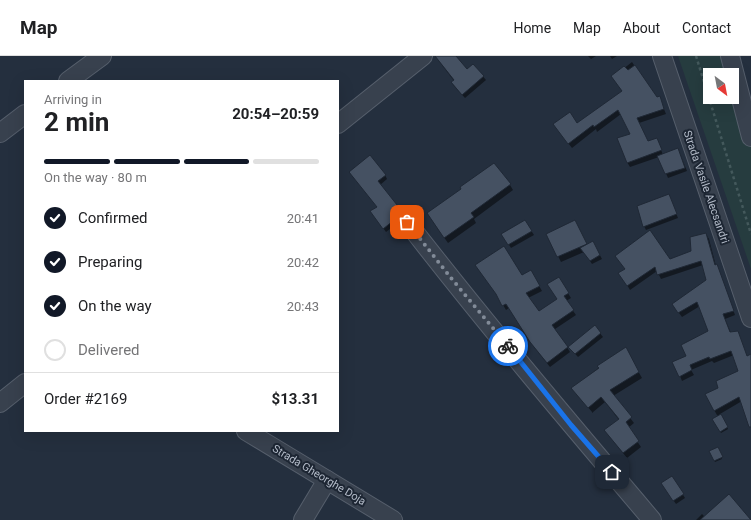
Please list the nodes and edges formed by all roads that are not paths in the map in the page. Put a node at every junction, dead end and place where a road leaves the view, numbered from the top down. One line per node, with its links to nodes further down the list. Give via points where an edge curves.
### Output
1 (102, 56): 5 (street)
2 (424, 56): 7 (street)
3 (662, 56): 11 (street, Strada Vasile Alecsandri)
4 (730, 56): 9 (street)
5 (69, 80)
6 (24, 115): 8 (street)
7 (339, 123)
8 (0, 132)
9 (751, 137)
10 (407, 222): 18 (street, via 571,425)
11 (751, 318)
12 (24, 384): 13 (street)
13 (0, 403)
14 (248, 432): 15 (street, Strada Gheorghe Doja)
15 (327, 480): 16 (street); 17 (street, Strada Gheorghe Doja)
16 (303, 520)
17 (393, 520)
18 (652, 520)

